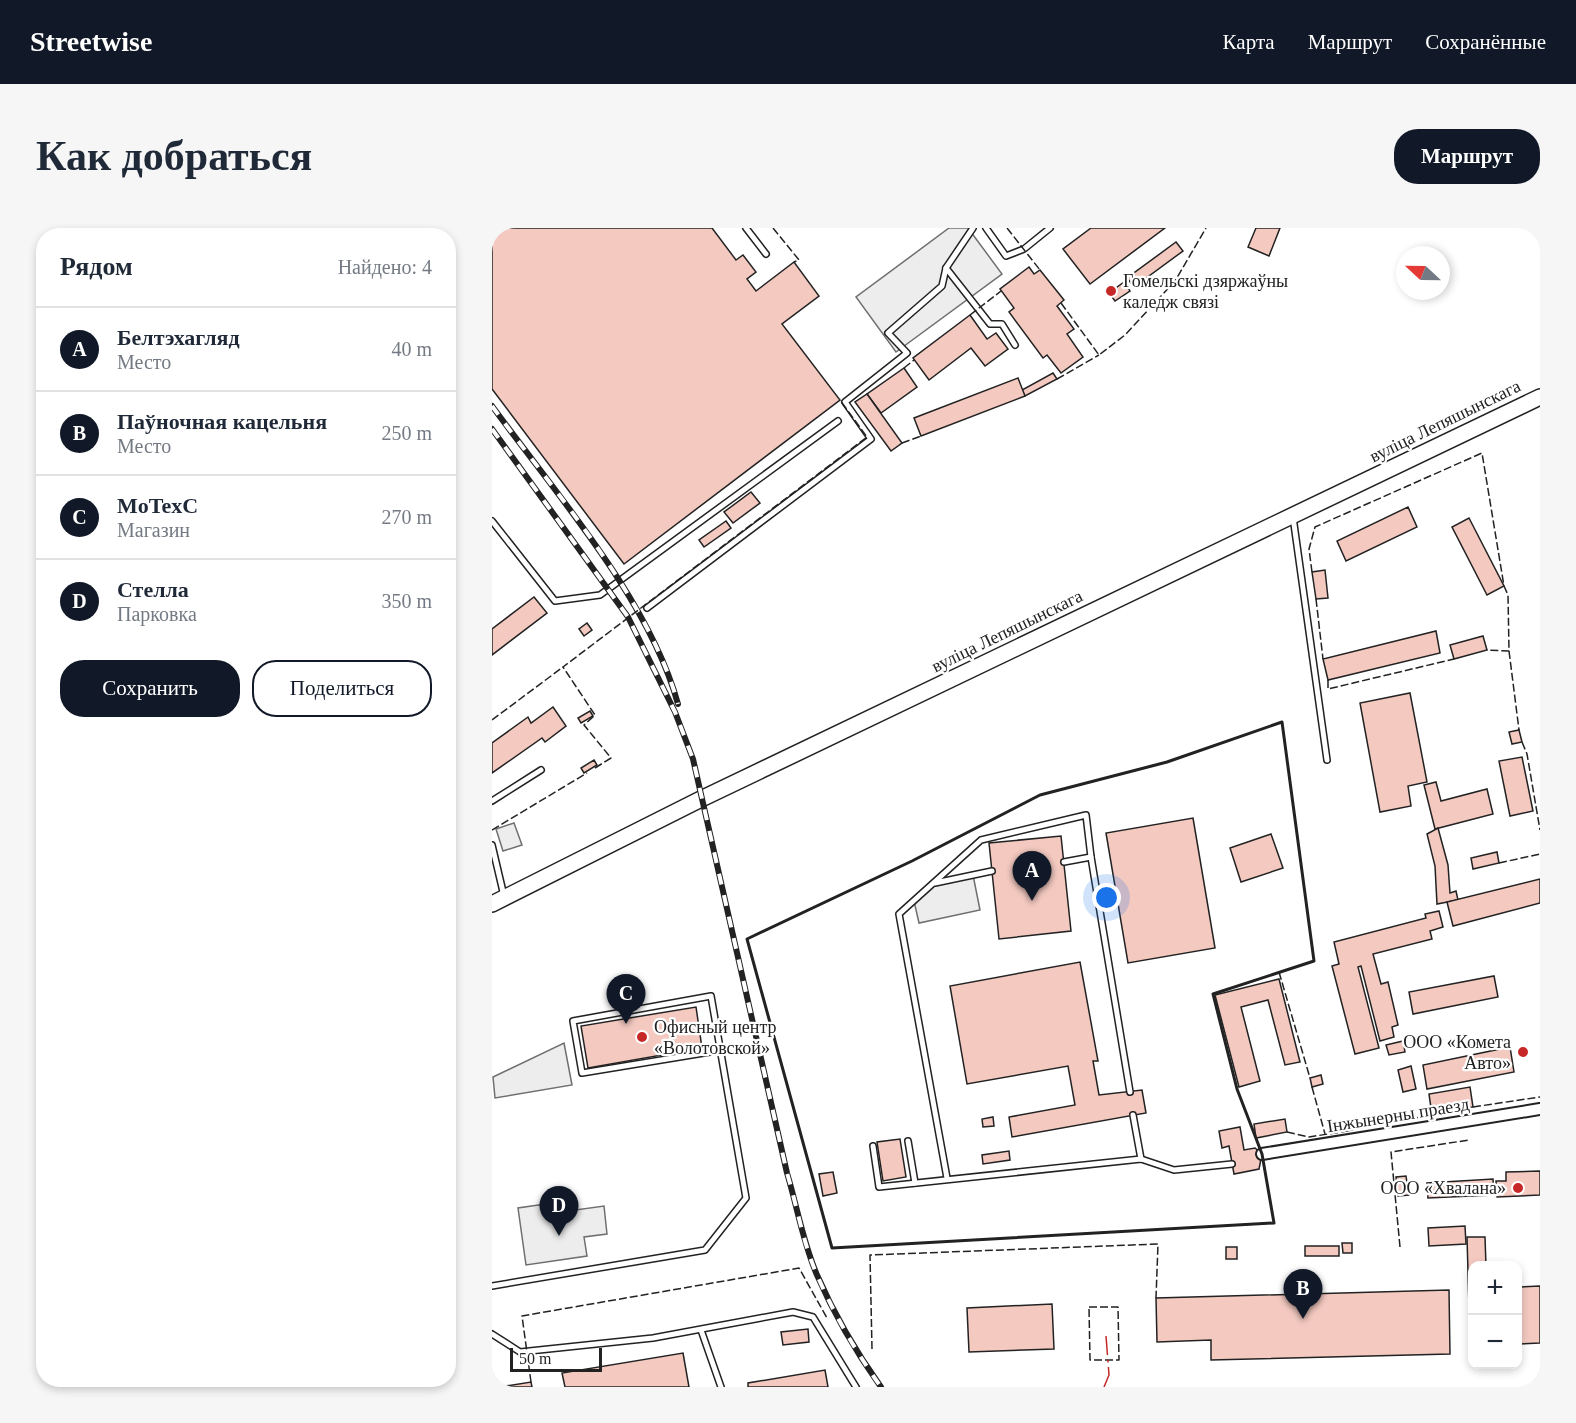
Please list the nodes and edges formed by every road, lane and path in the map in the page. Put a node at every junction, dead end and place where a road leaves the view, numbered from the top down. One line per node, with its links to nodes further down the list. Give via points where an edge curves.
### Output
1 (746, 228): 5 (lane)
2 (973, 228): 6 (lane)
3 (986, 228): 4 (lane, via 1006,256 1024,249)
4 (1050, 228)
5 (766, 254)
6 (946, 268): 7 (lane, via 990,324 1002,324); 12 (lane, via 942,286 888,333 907,353 844,402 871,440)
7 (1015, 345)
8 (1540, 397): 10 (main road, вуліца Лепяшынскага)
9 (838, 420): 11 (lane, via 600,595 555,601)
10 (1293, 515): 13 (lane); 21 (main road, вуліца Лепяшынскага)
11 (492, 521)
12 (647, 609)
13 (1327, 760)
14 (541, 770): 15 (lane)
15 (492, 801)
16 (492, 845): 21 (lane)
17 (1091, 857): 18 (lane); 20 (lane, via 1086,815 981,840); 23 (lane)
18 (1064, 862)
19 (992, 871): 20 (lane)
20 (933, 883): 31 (lane, via 899,914)
21 (498, 901)
22 (722, 1050): 22 (lane, via 582,1073 573,1021 711,996); 33 (lane, via 746,1198 705,1250)
23 (1130, 1092)
24 (1540, 1109): 28 (street, Інжынерны праезд)
25 (1134, 1115): 29 (lane)
26 (908, 1141): 32 (lane)
27 (873, 1146): 32 (lane, via 879,1187)
28 (1262, 1154)
29 (1141, 1159): 30 (lane, via 1174,1170); 31 (lane)
30 (1232, 1164)
31 (947, 1178): 32 (lane)
32 (915, 1182)
33 (492, 1286)
34 (701, 1330): 35 (lane, via 520,1352); 36 (lane); 37 (lane, via 793,1312 813,1317)
35 (492, 1334)
36 (721, 1387)
37 (856, 1387)

